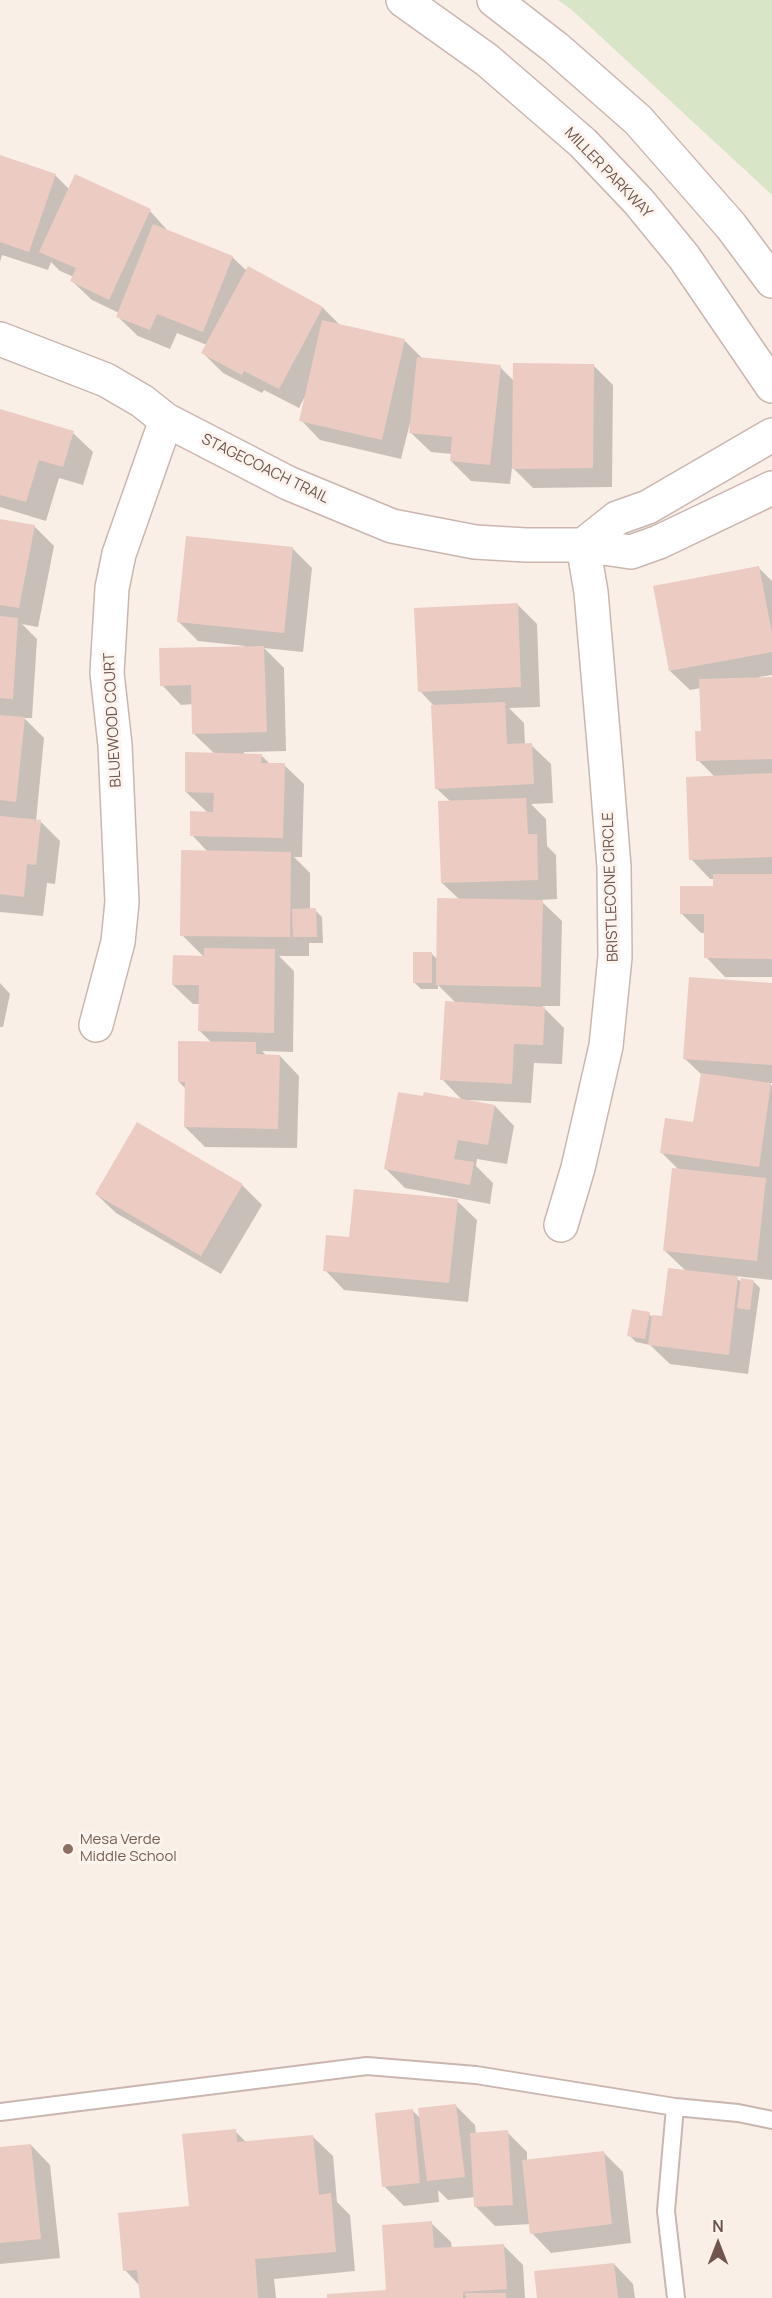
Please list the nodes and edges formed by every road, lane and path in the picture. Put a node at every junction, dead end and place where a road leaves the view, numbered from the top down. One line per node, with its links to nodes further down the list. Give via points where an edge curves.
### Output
1 (403, 0): 5 (street, MILLER PARKWAY, via 487,60 583,143 684,257)
2 (494, 0): 3 (street, via 638,120 731,226)
3 (772, 281)
4 (0, 339): 6 (street, STAGECOACH TRAIL, via 106,380)
5 (772, 386)
6 (166, 420): 11 (street, STAGECOACH TRAIL, via 288,483 392,526 475,542); 12 (street, BLUEWOOD COURT, via 119,554 112,588 107,673 115,745 122,902 118,942)
7 (772, 435): 8 (street)
8 (688, 484): 10 (lane); 11 (street, via 648,507 617,518)
9 (772, 488): 10 (street, STAGECOACH TRAIL)
10 (706, 520): 11 (street, STAGECOACH TRAIL, via 631,552)
11 (583, 545): 13 (street, BRISTLECONE CIRCLE, via 592,603 614,867 615,957 606,1047)
12 (96, 1025)
13 (561, 1225)
14 (675, 2107): 15 (lane, via 476,2075 367,2066); 16 (lane); 17 (lane, via 666,2211)
15 (0, 2112)
16 (772, 2120)
17 (676, 2298)

